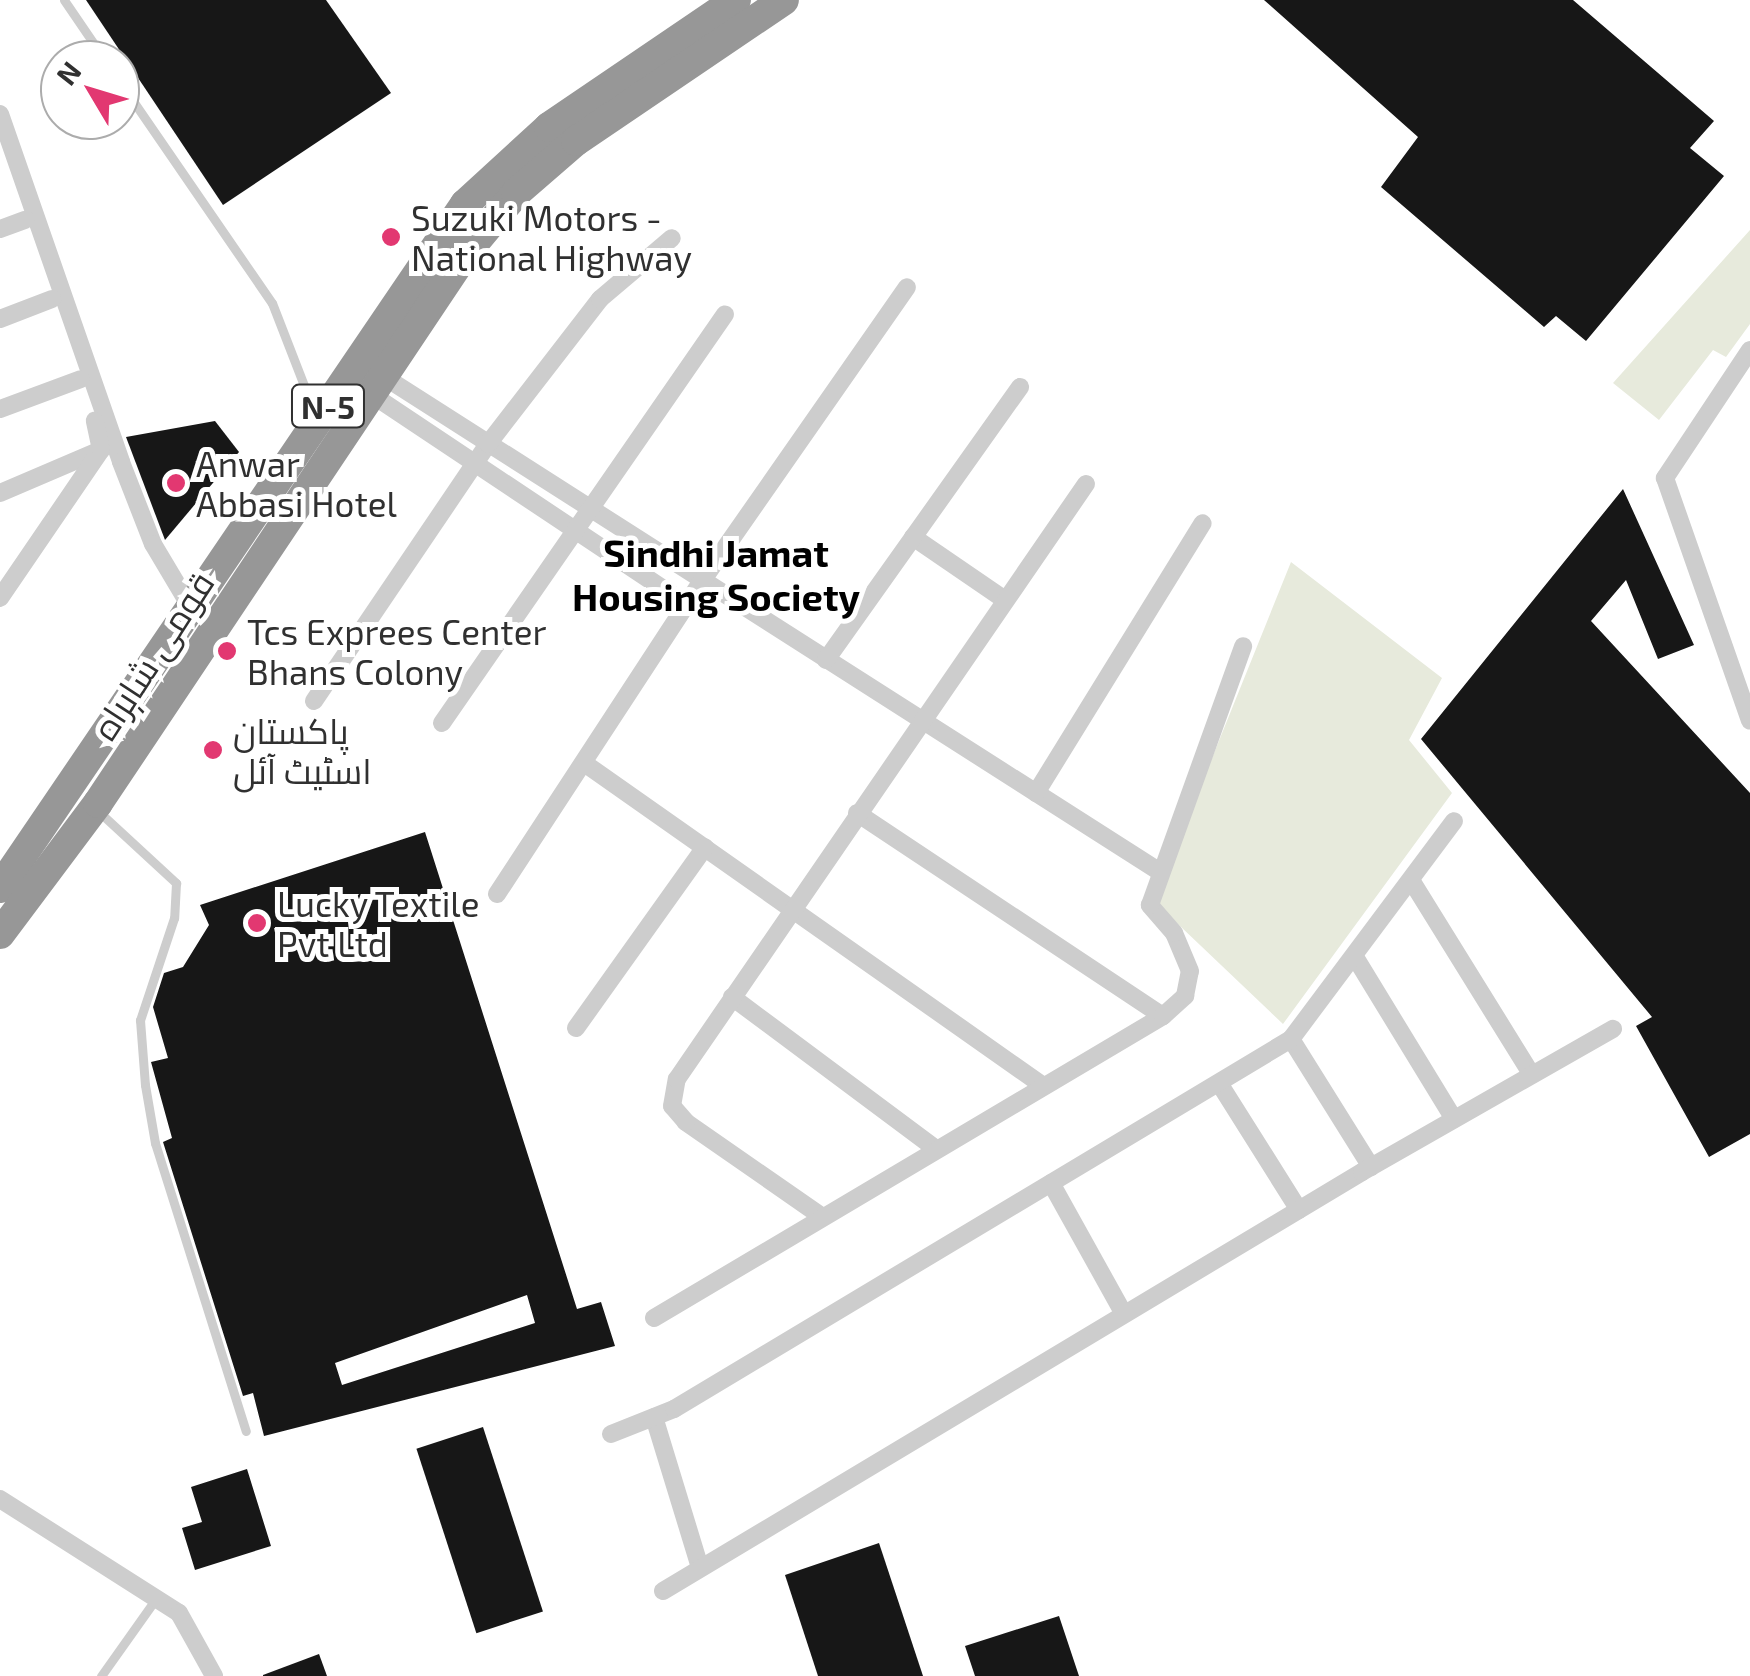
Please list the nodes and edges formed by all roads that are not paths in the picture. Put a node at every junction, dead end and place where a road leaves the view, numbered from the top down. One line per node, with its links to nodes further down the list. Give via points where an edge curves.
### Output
1 (64, 0): 4 (lane)
2 (736, 0): 20 (highway, قومی شاہراہ / N-5, via 503,164 465,204)
3 (784, 0): 17 (highway, قومی شاہراہ / N-5, via 576,142 516,194 465,254)
4 (91, 40)
5 (140, 111): 20 (lane, via 272,303)
6 (0, 114): 35 (street, via 120,462 154,544)
7 (0, 148): 8 (street)
8 (25, 220): 9 (street); 12 (street)
9 (0, 229)
10 (672, 238): 21 (street, via 600,299)
11 (907, 287): 30 (street)
12 (52, 299): 14 (street); 16 (street)
13 (726, 314): 26 (street)
14 (0, 319)
15 (1750, 350): 40 (street, via 1665,478)
16 (80, 378): 19 (street); 22 (street)
17 (377, 385): 21 (street); 23 (street); 44 (highway, قومی شاہراہ / N-5)
18 (1020, 387): 29 (street)
19 (0, 408)
20 (318, 421): 35 (highway, قومی شاہراہ / N-5)
21 (488, 444): 23 (street); 26 (street)
22 (102, 450): 25 (street); 31 (street)
23 (477, 464): 28 (street); 38 (street)
24 (1086, 484): 33 (street)
25 (0, 493)
26 (590, 509): 28 (street); 30 (street)
27 (1203, 522): 43 (street)
28 (575, 531): 34 (street); 41 (street)
29 (913, 537): 33 (street); 37 (street)
30 (702, 581): 34 (street); 37 (street)
31 (6, 583): 32 (street)
32 (0, 598)
33 (1005, 600): 39 (street)
34 (686, 605): 42 (street)
35 (190, 606): 50 (highway, قومی شاہراہ / N-5)
36 (1243, 646): 48 (street)
37 (826, 660): 39 (street)
38 (314, 701)
39 (922, 720): 43 (street); 45 (street)
40 (1750, 721)
41 (442, 724)
42 (584, 763): 47 (street); 51 (street)
43 (1036, 793): 48 (street)
44 (95, 808): 53 (highway, قومی شاہراہ / N-5); 72 (lane, via 176,883 174,918 140,1020 146,1085 155,1143)
45 (857, 813): 52 (street); 56 (street)
46 (1454, 821): 49 (street)
47 (705, 847): 52 (street); 57 (street)
48 (1157, 870): 56 (street, via 1150,905 1174,932 1190,970 1185,996)
49 (1410, 880): 54 (street); 60 (street)
50 (0, 888)
51 (497, 894)
52 (792, 907): 55 (street); 62 (street)
53 (0, 934)
54 (1355, 956): 59 (street); 63 (street)
55 (732, 997): 64 (street); 68 (street, via 677,1079 672,1106)
56 (1163, 1016): 62 (street)
57 (576, 1028)
58 (1614, 1029): 60 (street)
59 (1291, 1040): 61 (street); 65 (street)
60 (1532, 1076): 63 (street)
61 (1219, 1082): 66 (street); 67 (street)
62 (1042, 1085): 64 (street)
63 (1454, 1119): 65 (street)
64 (936, 1149): 68 (street)
65 (1371, 1166): 67 (street)
66 (1050, 1183): 69 (street); 71 (street)
67 (1299, 1210): 69 (street)
68 (822, 1216): 70 (street)
69 (1124, 1314): 75 (street)
70 (654, 1318)
71 (654, 1417): 73 (street); 75 (street)
72 (246, 1431)
73 (612, 1434)
74 (0, 1499): 77 (street)
75 (698, 1564): 76 (street)
76 (663, 1591)
77 (157, 1598): 78 (lane); 79 (street, via 179,1613)
78 (102, 1676)
79 (214, 1676)

